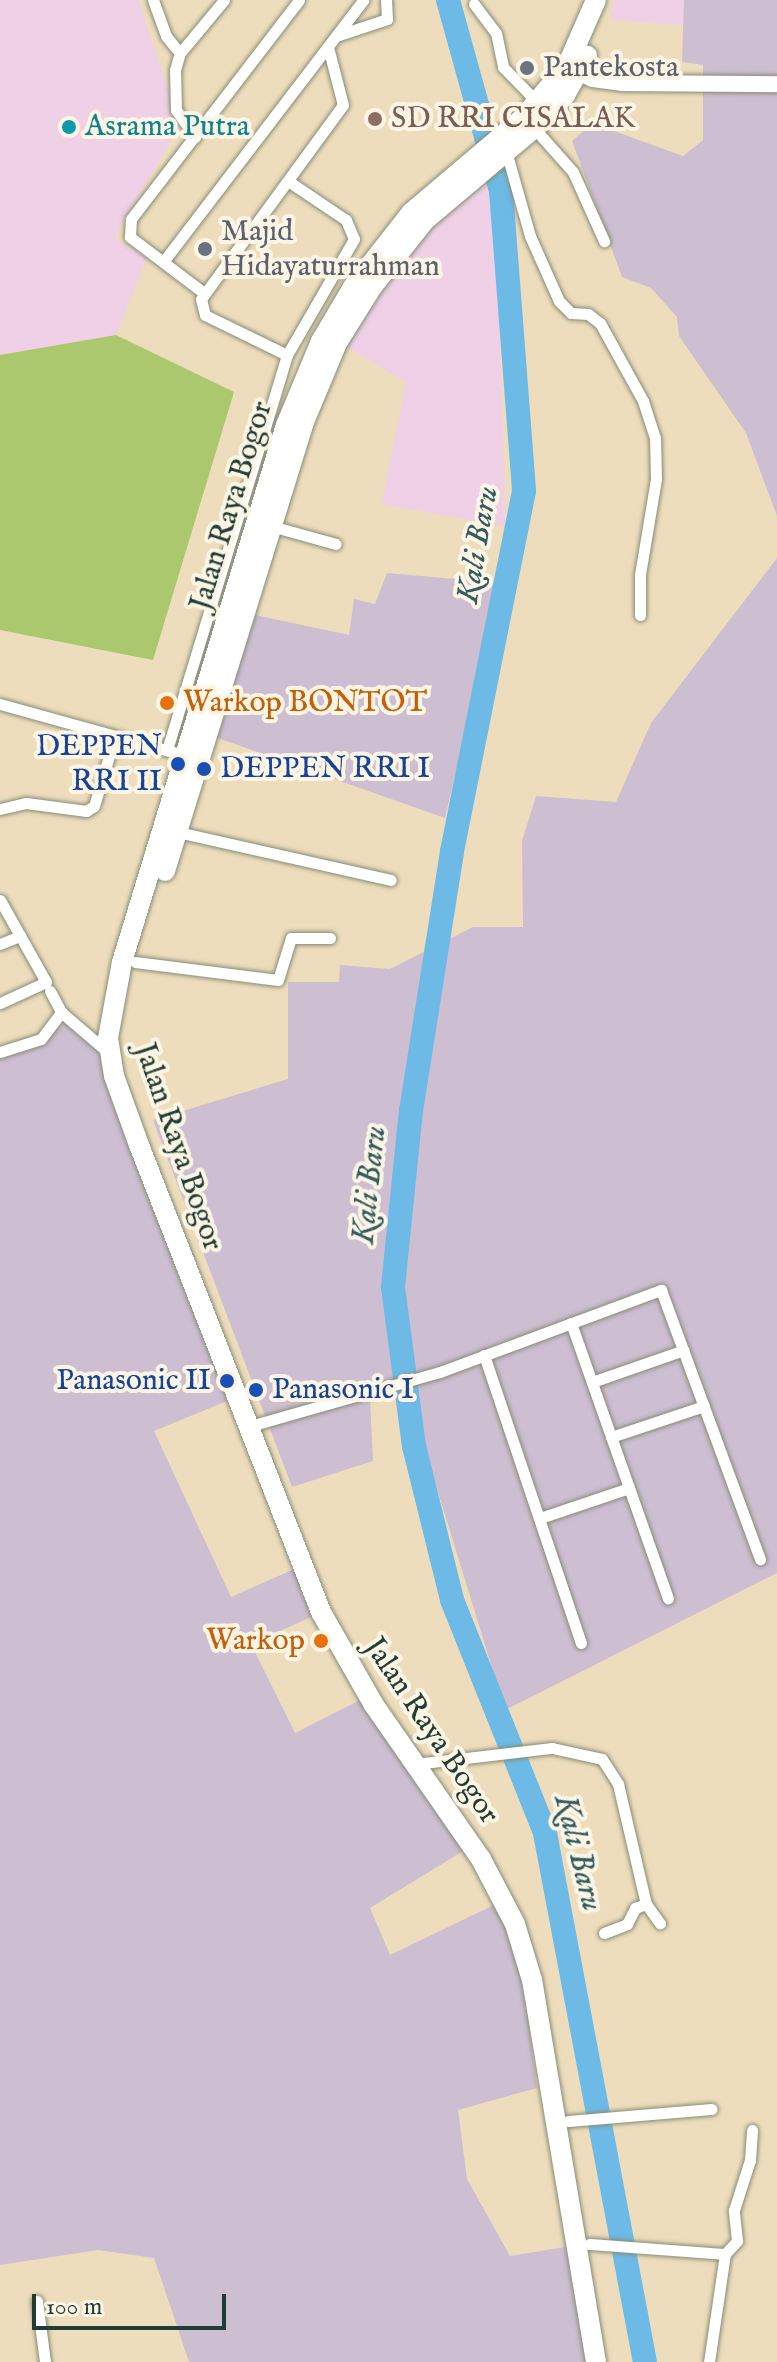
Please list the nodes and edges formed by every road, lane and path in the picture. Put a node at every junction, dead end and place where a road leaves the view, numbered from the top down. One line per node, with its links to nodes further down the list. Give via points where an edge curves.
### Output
1 (153, 0): 11 (street, via 166,36)
2 (224, 0): 11 (street)
3 (299, 0): 16 (street)
4 (363, 0): 9 (street)
5 (386, 0): 9 (street, via 387,19)
6 (596, 0): 12 (highway, Jalan Raya Bogor)
7 (608, 0): 12 (highway, Jalan Raya Bogor)
8 (474, 4): 14 (street, via 496,33 503,67)
9 (336, 36): 10 (street)
10 (328, 47): 18 (street, via 343,105); 21 (street)
11 (180, 53): 16 (street, via 173,95)
12 (573, 70): 13 (street, via 623,83); 14 (highway, Jalan Raya Bogor)
13 (777, 84)
14 (544, 107): 15 (highway, Jalan Raya Bogor); 17 (highway, Jalan Raya Bogor)
15 (534, 128): 17 (highway, Jalan Raya Bogor); 20 (street, via 573,172)
16 (195, 137): 21 (street, via 131,219 128,231)
17 (503, 148): 19 (highway, Jalan Raya Bogor); 26 (street, via 530,236 559,301 571,313 588,314 600,323 643,401 655,438 656,479 640,575)
18 (291, 183): 22 (street); 23 (street, via 346,220 355,233)
19 (444, 190): 24 (highway, Jalan Raya Bogor, via 341,336 304,422); 30 (highway, Jalan Raya Bogor, via 353,287 309,366 286,425)
20 (604, 241)
21 (163, 262): 22 (street)
22 (204, 293): 23 (street, via 205,315)
23 (287, 355): 29 (street)
24 (271, 526): 25 (street); 30 (highway, Jalan Raya Bogor)
25 (336, 544)
26 (640, 615)
27 (2, 700): 28 (street)
28 (115, 736): 29 (street); 31 (street, via 98,795 86,811 26,803)
29 (167, 750): 30 (street)
30 (194, 758): 32 (highway, Jalan Raya Bogor); 43 (highway, Jalan Raya Bogor, via 113,996)
31 (0, 809)
32 (178, 832): 33 (street); 38 (highway, Jalan Raya Bogor)
33 (391, 880)
34 (0, 900): 35 (street)
35 (20, 936): 37 (street); 39 (street)
36 (330, 938): 38 (street, via 291,938 278,980)
37 (0, 944)
38 (135, 962): 49 (highway, Jalan Raya Bogor, via 123,1010 125,1064)
39 (48, 986): 40 (street); 41 (street)
40 (0, 1003)
41 (61, 1012): 42 (street, via 41,1039); 43 (street)
42 (0, 1052)
43 (110, 1054): 49 (highway, Jalan Raya Bogor, via 139,1145)
44 (571, 1323): 45 (street, via 661,1290); 46 (street); 47 (street)
45 (684, 1350): 47 (street); 48 (street)
46 (484, 1355): 49 (street); 52 (street)
47 (592, 1382): 50 (street)
48 (704, 1406): 50 (street); 53 (street)
49 (255, 1424): 56 (highway, Jalan Raya Bogor, via 345,1658)
50 (611, 1437): 51 (street)
51 (629, 1488): 52 (street); 54 (street)
52 (540, 1518): 55 (street)
53 (760, 1559)
54 (668, 1598)
55 (581, 1643)
56 (421, 1762): 57 (street, via 582,1751 610,1768); 61 (highway, Jalan Raya Bogor, via 491,1851 531,1933); 67 (highway, Jalan Raya Bogor, via 495,1881 527,1959)
57 (646, 1904): 58 (street); 59 (street, via 635,1908 627,1924)
58 (660, 1923)
59 (604, 1933)
60 (711, 2109): 61 (street)
61 (578, 2120): 63 (highway, Jalan Raya Bogor)
62 (752, 2130): 64 (street, via 750,2160 734,2210 737,2241)
63 (597, 2245): 64 (street); 68 (highway, Jalan Raya Bogor)
64 (725, 2254): 69 (street)
65 (37, 2301): 66 (street)
66 (45, 2362)
67 (596, 2362)
68 (608, 2362)
69 (709, 2362)

